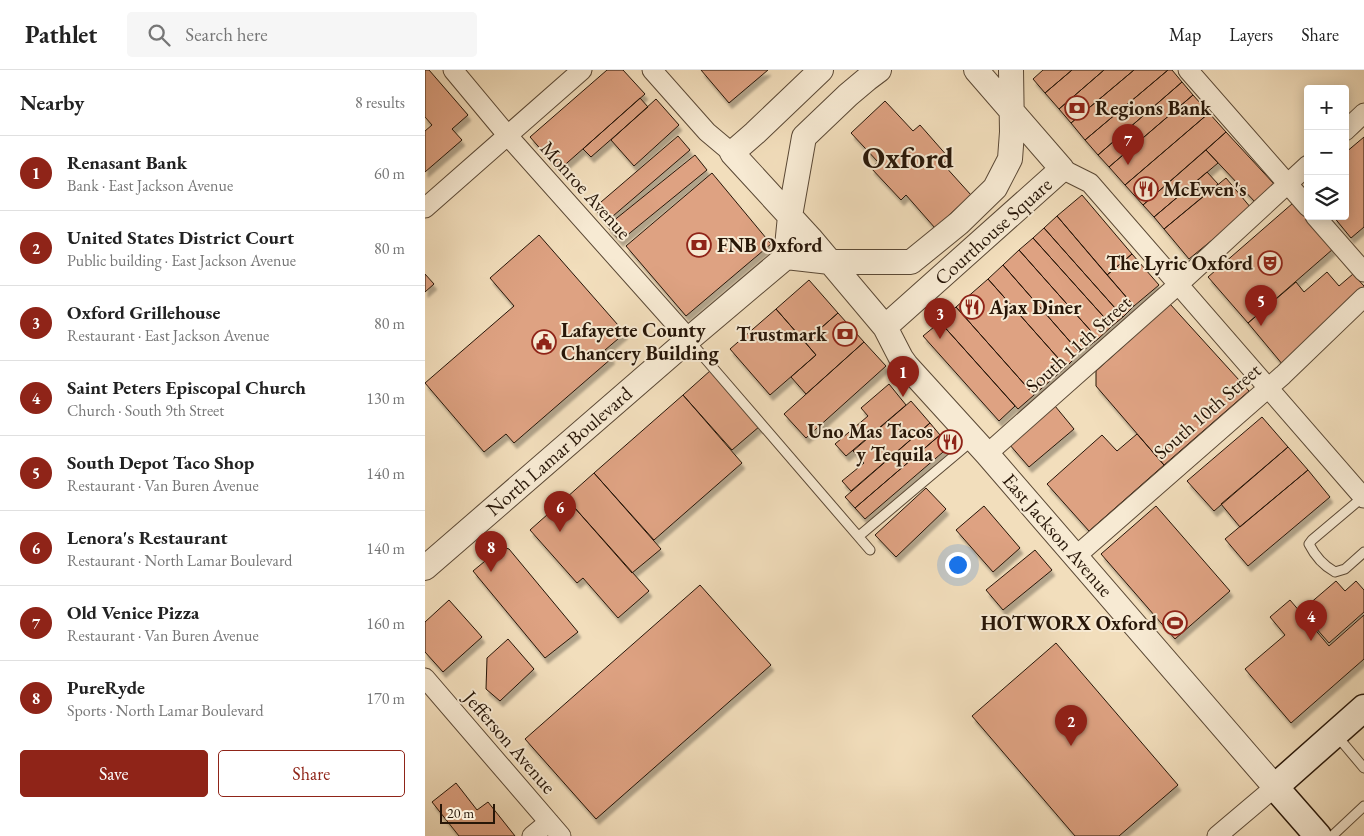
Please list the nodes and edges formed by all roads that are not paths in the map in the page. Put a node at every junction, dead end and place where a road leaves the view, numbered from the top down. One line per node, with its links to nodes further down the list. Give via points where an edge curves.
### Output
1 (453, 70): 12 (street, Monroe Avenue)
2 (582, 70): 12 (street)
3 (652, 70): 13 (street, via 707,132)
4 (821, 70): 13 (street)
5 (879, 70): 19 (street, via 804,137)
6 (976, 70): 9 (street, Courthouse Square)
7 (1011, 70): 9 (street)
8 (1188, 70): 16 (street)
9 (1011, 111): 14 (street, Courthouse Square); 22 (street, Courthouse Square, via 1010,159 995,188 959,223 911,262)
10 (1364, 114): 11 (street)
11 (1346, 130)
12 (508, 136): 18 (street); 27 (street, Monroe Avenue)
13 (732, 153): 19 (street)
14 (1062, 169): 24 (street, via 1090,183); 26 (street, Courthouse Square)
15 (1304, 169): 16 (street, South 11th Street)
16 (1287, 184): 17 (street); 24 (street, South 11th Street)
17 (1304, 203)
18 (425, 208)
19 (790, 216): 21 (street); 22 (street)
20 (1318, 220): 23 (street)
21 (786, 257): 22 (street, Courthouse Square); 27 (street, North Lamar Boulevard)
22 (830, 262): 26 (street)
23 (1364, 272)
24 (1179, 284): 28 (street); 29 (street, South 11th Street)
25 (1364, 297): 28 (street, South 10th Street)
26 (885, 327): 29 (street, East Jackson Avenue, via 906,365)
27 (689, 338): 31 (lane); 35 (street, North Lamar Boulevard)
28 (1268, 387): 30 (street); 34 (street, South 10th Street)
29 (981, 446): 31 (lane); 34 (street, East Jackson Avenue)
30 (1363, 497): 33 (lane, via 1309,544 1312,551 1335,572 1345,569)
31 (859, 536): 32 (lane)
32 (870, 550)
33 (1364, 552)
34 (1076, 556): 40 (street, East Jackson Avenue)
35 (425, 568)
36 (425, 678): 42 (street, Jefferson Avenue)
37 (1364, 708): 38 (main road)
38 (1335, 734): 39 (lane); 40 (main road)
39 (1364, 768)
40 (1275, 786): 45 (street); 46 (main road)
41 (1364, 806): 47 (lane)
42 (549, 822): 43 (street); 44 (street, Jefferson Avenue)
43 (533, 836)
44 (561, 836)
45 (1217, 836)
46 (1318, 836)
47 (1331, 836)

